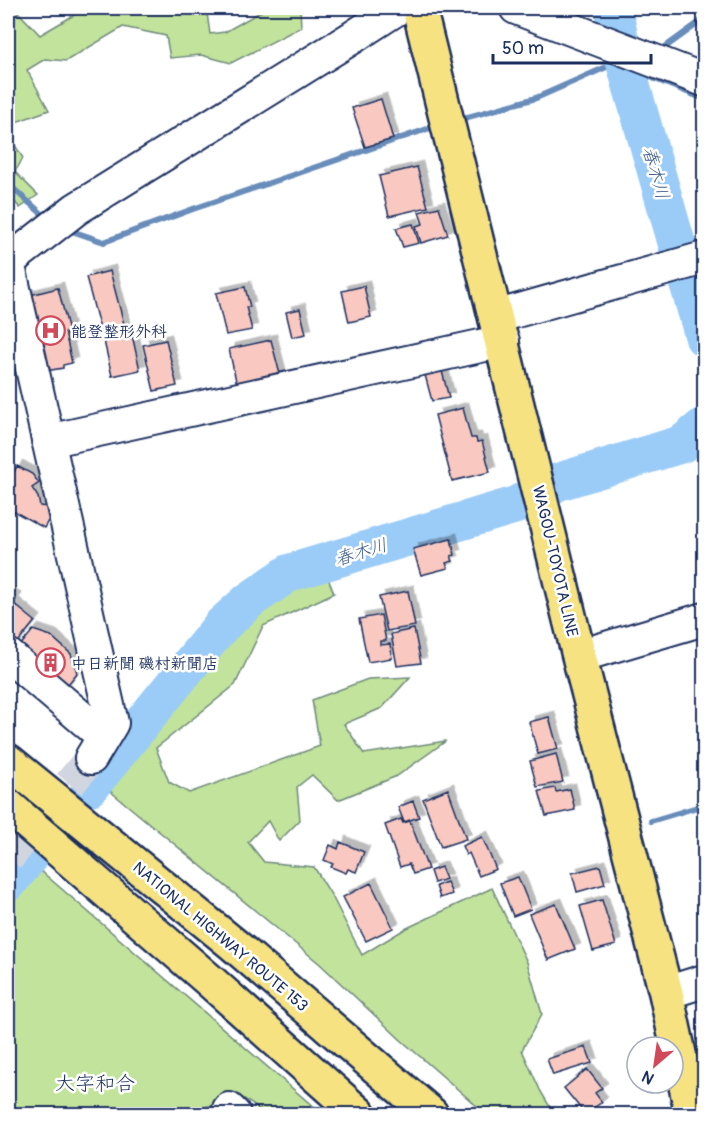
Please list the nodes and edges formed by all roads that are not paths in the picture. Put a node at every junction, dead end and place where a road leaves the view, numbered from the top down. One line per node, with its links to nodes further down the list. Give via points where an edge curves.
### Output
1 (398, 8): 6 (street, via 76,209)
2 (419, 8): 7 (main road, WAGOU-TOYOTA LINE)
3 (516, 8): 4 (street)
4 (705, 80)
5 (705, 258): 7 (street)
6 (8, 262): 8 (street)
7 (499, 329): 8 (street); 11 (main road, WAGOU-TOYOTA LINE)
8 (48, 441): 10 (street, via 112,723 97,747)
9 (705, 619): 11 (street)
10 (8, 655)
11 (579, 656): 15 (main road, WAGOU-TOYOTA LINE)
12 (8, 761): 16 (main road, NATIONAL HIGHWAY ROUTE 153)
13 (8, 806): 17 (main road)
14 (705, 981): 15 (street)
15 (666, 993): 20 (main road, WAGOU-TOYOTA LINE)
16 (313, 1013): 18 (main road, via 344,1057); 19 (main road, NATIONAL HIGHWAY ROUTE 153)
17 (359, 1114)
18 (400, 1114)
19 (431, 1114)
20 (692, 1114)

